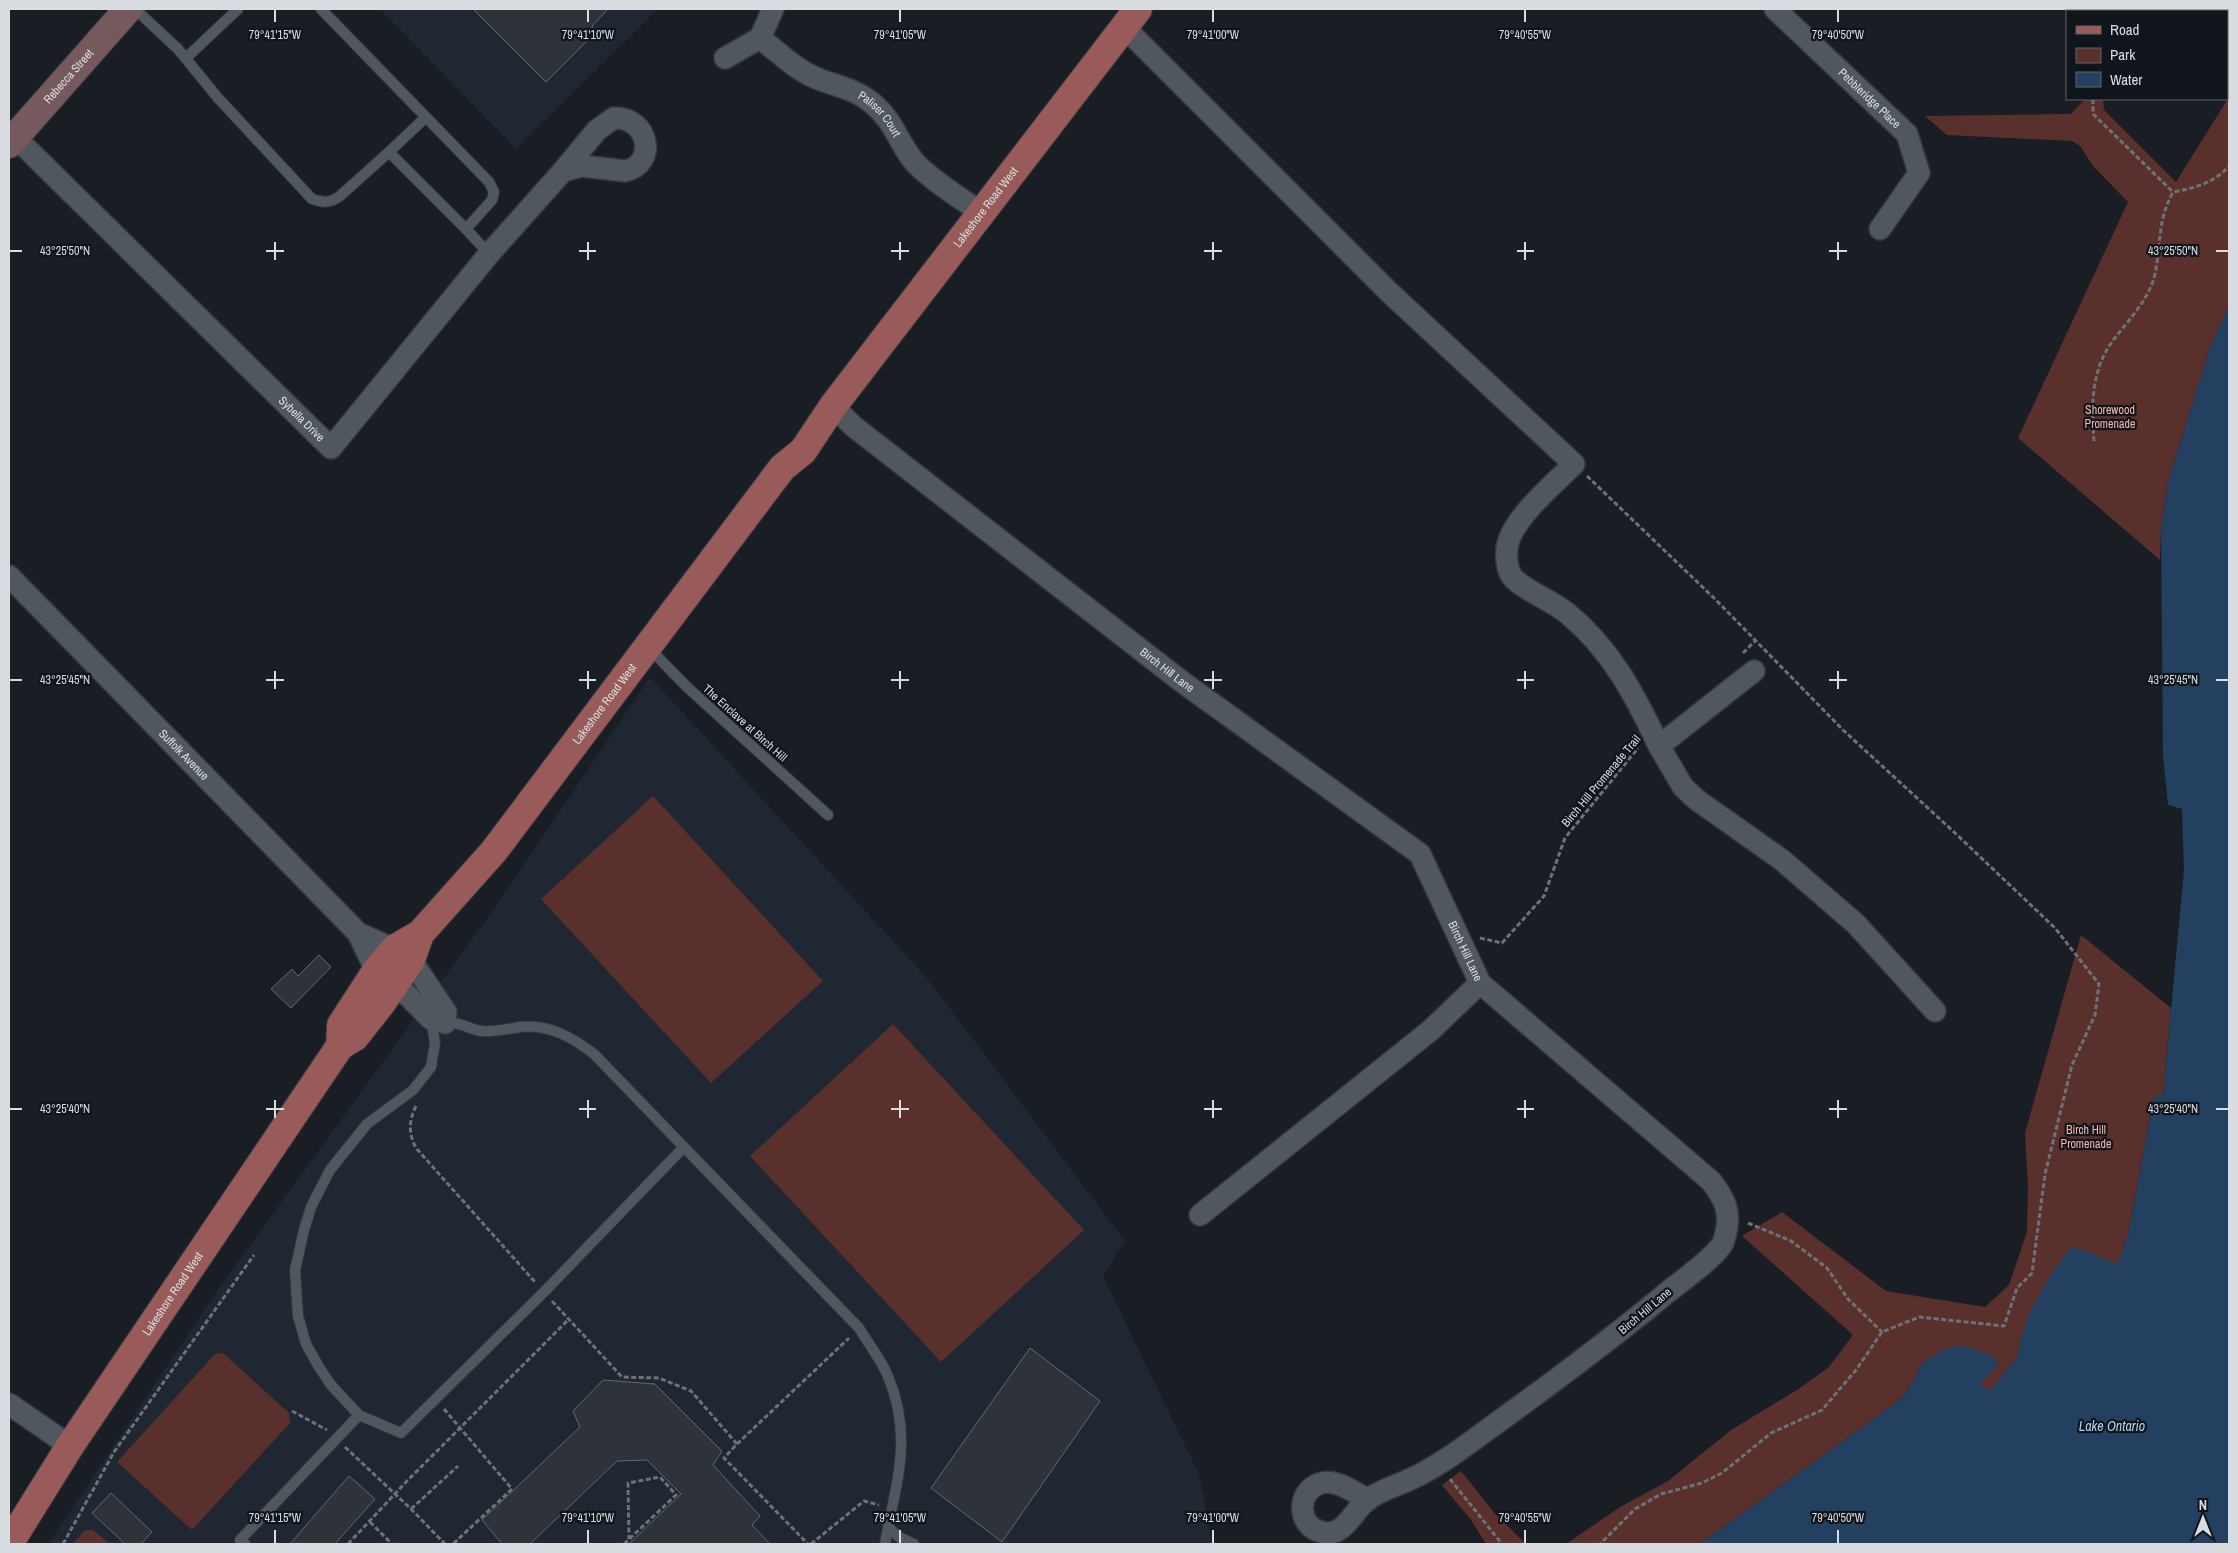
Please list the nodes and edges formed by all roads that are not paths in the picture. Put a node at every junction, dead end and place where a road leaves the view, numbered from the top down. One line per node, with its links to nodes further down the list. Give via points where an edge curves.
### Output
1 (128, 9): 12 (main road, Rebecca Street)
2 (135, 9): 9 (lane)
3 (238, 9): 9 (lane)
4 (321, 9): 11 (lane)
5 (773, 9): 8 (street)
6 (1775, 9): 17 (street, Pebbleridge Place, via 1906,134 1919,173)
7 (1132, 18): 15 (main road, Lakeshore Road West); 23 (street, via 1389,292 1574,464 1511,533 1507,562 1512,577 1558,605 1604,648)
8 (760, 38): 10 (street); 15 (street, Paliser Court, via 798,68 860,94 871,102 895,128 912,158 922,168)
9 (186, 58): 13 (lane, via 218,98 312,199 322,203 332,201)
10 (725, 58)
11 (426, 117): 13 (lane); 16 (lane, via 489,182 494,192 492,200)
12 (12, 140): 18 (street, Sybella Drive, via 331,448)
13 (389, 152): 16 (lane)
14 (563, 170): 18 (street, Sybella Drive)
15 (982, 213): 19 (main road, Lakeshore Road West)
16 (466, 229): 18 (lane)
17 (1880, 229)
18 (489, 254)
19 (833, 406): 21 (main road, Lakeshore Road West, via 803,451 782,468); 28 (street, Birch Hill Lane, via 853,426 1181,681 1420,854)
20 (9, 576): 25 (street, Suffolk Avenue)
21 (647, 647): 24 (lane, The Enclave at Birch Hill, via 687,688); 26 (main road, Lakeshore Road West, via 494,851)
22 (1748, 663): 23 (street)
23 (1656, 739): 29 (street, via 1684,787 1697,800 1782,860 1856,924)
24 (828, 815)
25 (358, 933): 26 (street, Suffolk Avenue); 27 (street, Suffolk Avenue)
26 (403, 954): 27 (main road, Lakeshore Road West); 30 (street, via 446,1012)
27 (386, 977): 30 (street, Suffolk Avenue); 35 (main road, Lakeshore Road West, via 355,1037 340,1046)
28 (1480, 983): 32 (street, via 1431,1030); 36 (street, Birch Hill Lane, via 1711,1181 1725,1200 1729,1219 1723,1243 1706,1261 1612,1339 1439,1465)
29 (1935, 1011)
30 (438, 1021): 31 (lane, via 460,1023 482,1031 540,1027 566,1035 594,1054); 34 (lane, via 431,1067 413,1090 367,1124 330,1170 312,1207 295,1270 298,1316 306,1344 332,1385)
31 (684, 1148): 34 (lane, via 402,1433); 37 (lane, via 859,1328 887,1373 903,1434)
32 (1200, 1215)
33 (9, 1404): 35 (street)
34 (359, 1415): 38 (lane)
35 (70, 1446): 39 (main road, Lakeshore Road West)
36 (1368, 1500)
37 (888, 1527): 40 (lane); 41 (lane)
38 (243, 1542)
39 (9, 1544)
40 (885, 1544)
41 (914, 1544)

